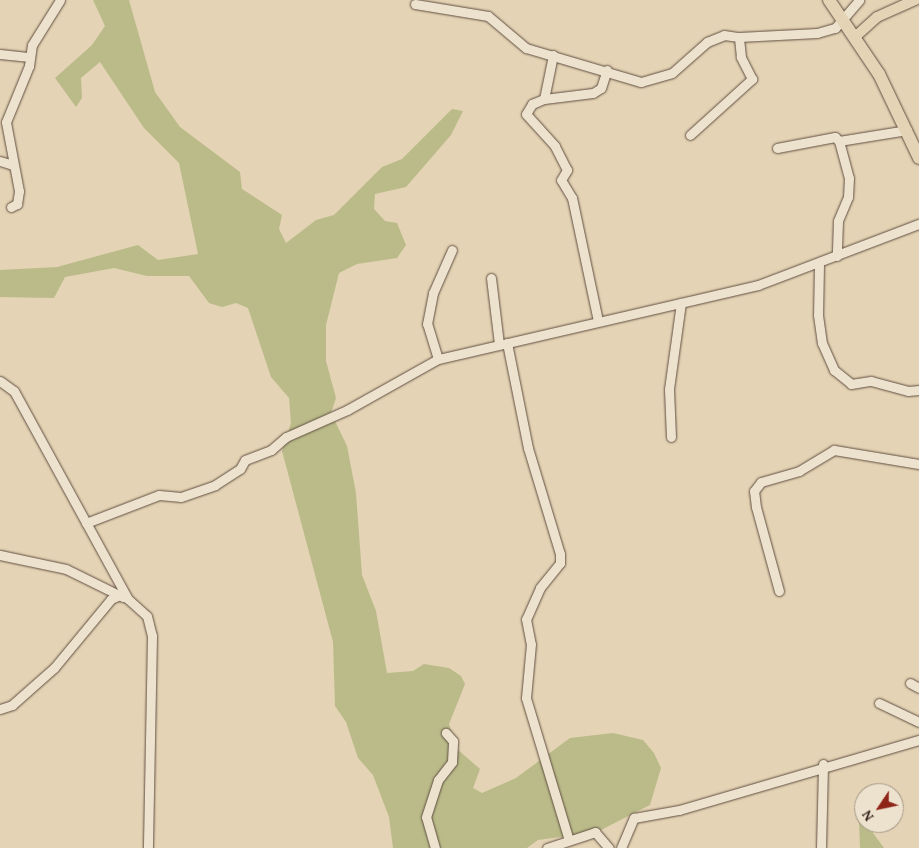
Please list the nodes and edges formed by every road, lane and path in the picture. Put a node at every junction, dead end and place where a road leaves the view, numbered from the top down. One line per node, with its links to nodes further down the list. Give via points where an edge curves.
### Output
1 (60, 0): 11 (street, via 32,45)
2 (829, 0): 6 (highway)
3 (859, 0): 6 (street)
4 (915, 0): 7 (main road, via 877,17)
5 (415, 4): 10 (street, via 488,16 515,42)
6 (846, 20): 7 (highway); 8 (street, via 817,33)
7 (856, 36): 14 (highway)
8 (739, 37): 12 (street, via 724,36 706,42 682,67 641,82); 15 (street, via 741,57 752,79)
9 (0, 54): 11 (street)
10 (553, 55): 12 (street); 13 (street)
11 (30, 56): 20 (street, via 6,122)
12 (607, 70): 13 (street, via 602,88)
13 (544, 99): 28 (street, via 532,104 526,114 555,146 567,170 561,180 572,198)
14 (907, 130): 16 (street); 18 (highway)
15 (690, 135)
16 (839, 142): 17 (street, via 835,137); 24 (street, via 849,178 848,196 838,221)
17 (777, 148)
18 (919, 158)
19 (0, 161): 20 (street)
20 (13, 165): 21 (street, via 19,190 17,204)
21 (11, 207)
22 (919, 224): 24 (street)
23 (452, 250): 30 (street, via 433,293 428,324)
24 (837, 256): 25 (street)
25 (819, 265): 27 (street); 32 (street, via 818,315 822,343 834,370 851,384 870,381 908,391)
26 (491, 278): 29 (street)
27 (681, 303): 28 (street); 33 (street, via 669,389)
28 (598, 321): 29 (street)
29 (503, 344): 30 (street); 47 (street, via 528,448 560,554 560,563 540,588 526,619 531,644 526,698)
30 (438, 359): 35 (street, via 347,410 286,436 271,450 245,460 240,469 215,485 181,497 159,495)
31 (0, 381): 35 (street, via 14,391)
32 (919, 390)
33 (671, 437)
34 (919, 464): 37 (street, via 834,450 799,471 760,482 754,491 756,507)
35 (86, 524): 38 (street)
36 (0, 555): 38 (street, via 66,568)
37 (779, 591)
38 (124, 597): 42 (street, via 111,600 54,668 12,705); 48 (street, via 147,616 152,636)
39 (910, 683): 40 (street)
40 (919, 688)
41 (879, 703): 43 (street)
42 (0, 709)
43 (919, 722)
44 (446, 733): 49 (street, via 453,741 453,756 438,780 426,818)
45 (919, 740): 46 (street)
46 (823, 764): 52 (street, via 679,810 634,818); 53 (street)
47 (568, 840): 50 (street); 51 (street, via 594,832)
48 (148, 848)
49 (435, 848)
50 (546, 848)
51 (609, 848)
52 (621, 848)
53 (821, 848)

